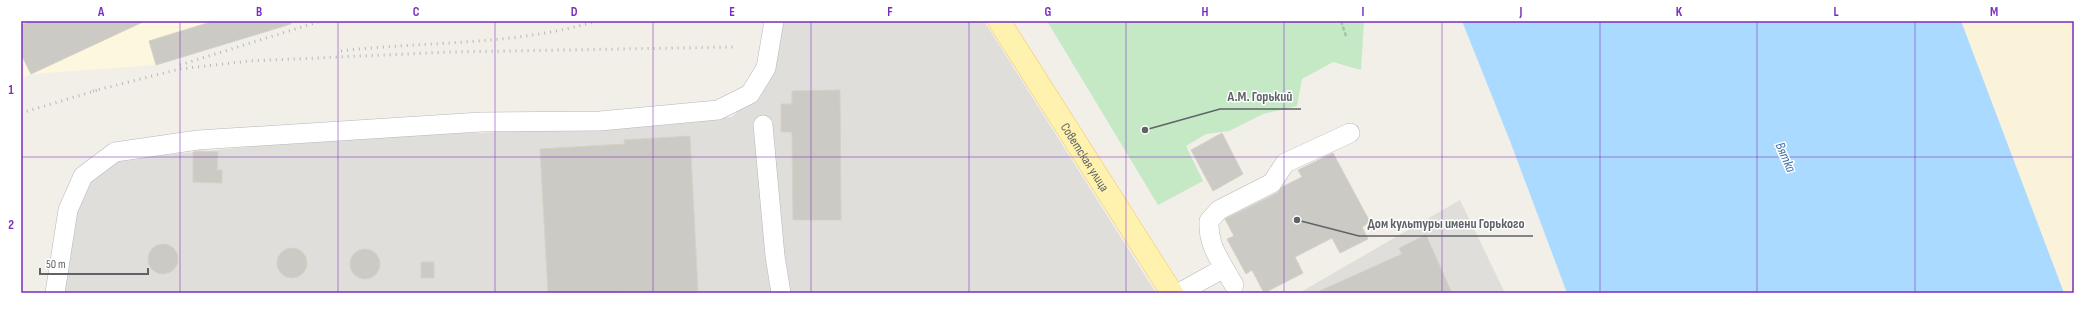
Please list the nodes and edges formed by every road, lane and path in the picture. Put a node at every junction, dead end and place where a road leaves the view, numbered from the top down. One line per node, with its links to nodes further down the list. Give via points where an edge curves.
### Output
1 (774, 21): 9 (street, via 766,68 750,94 718,110 600,121 481,122 198,140 115,152 83,176 68,210)
2 (999, 21): 11 (main road, Советская улица)
3 (1342, 21): 4 (path)
4 (1346, 36)
5 (763, 125): 10 (street, via 775,256)
6 (1350, 133): 7 (street, via 1284,162 1272,182 1219,210 1209,221 1208,233)
7 (1224, 268): 8 (street); 12 (street)
8 (1234, 285)
9 (55, 293)
10 (781, 293)
11 (1172, 293)
12 (1179, 293)

